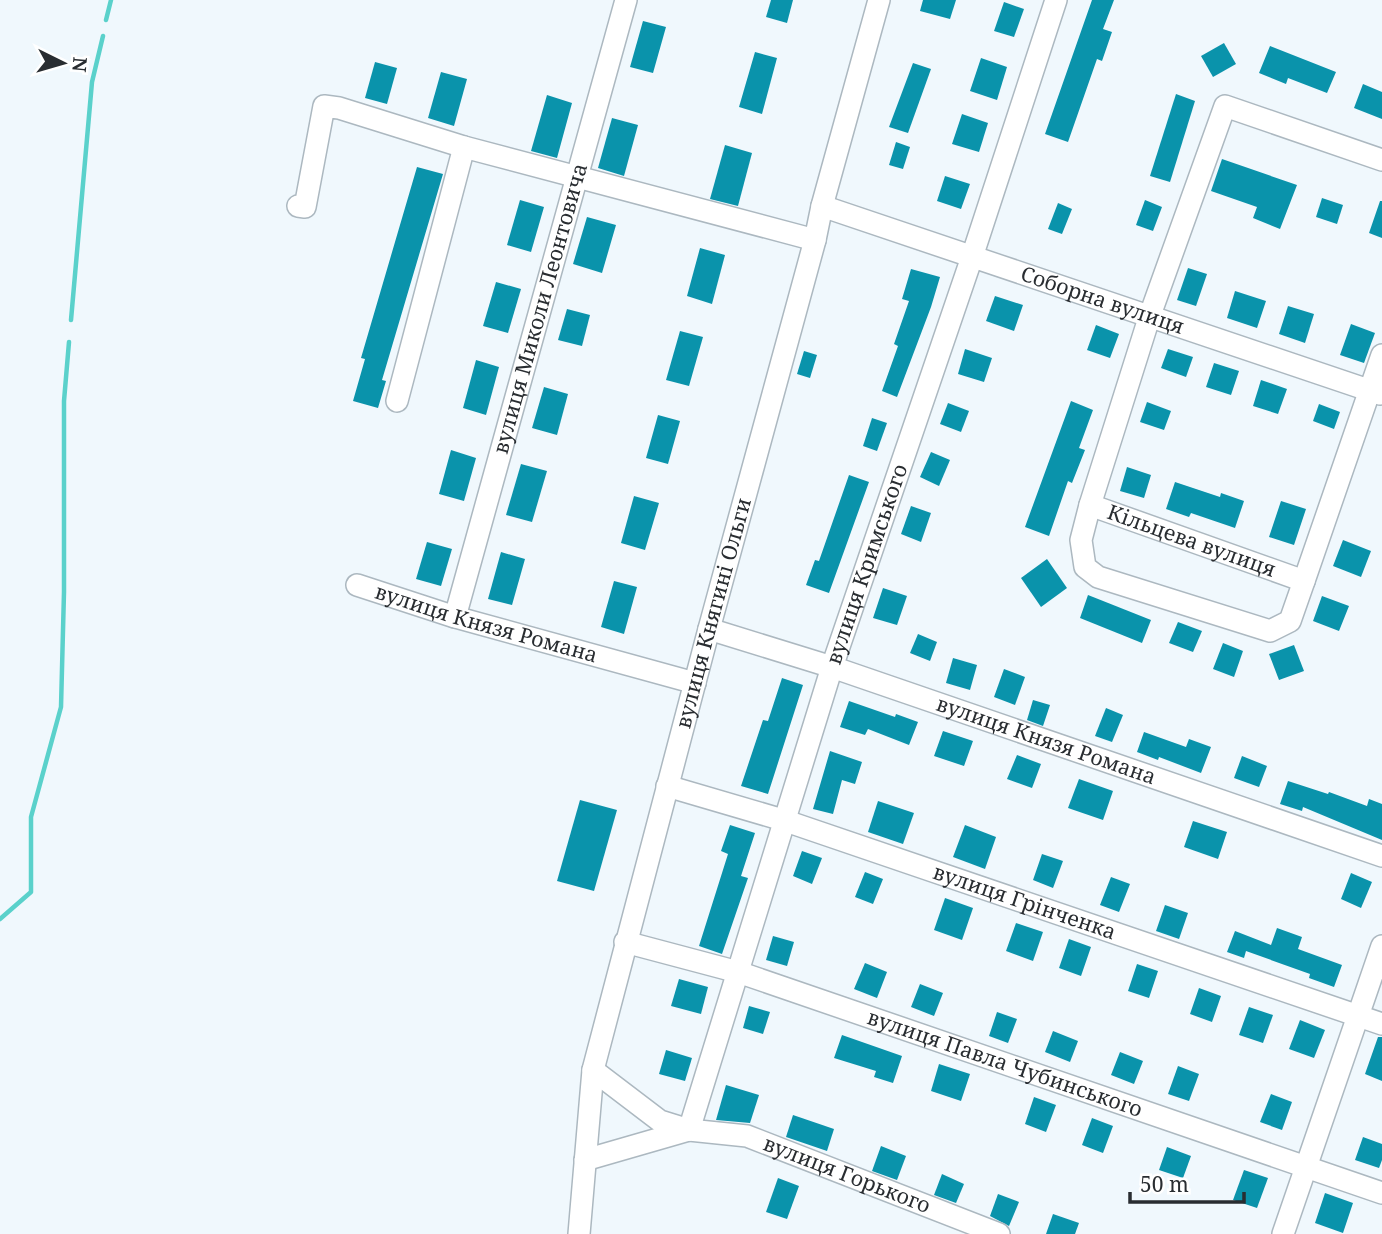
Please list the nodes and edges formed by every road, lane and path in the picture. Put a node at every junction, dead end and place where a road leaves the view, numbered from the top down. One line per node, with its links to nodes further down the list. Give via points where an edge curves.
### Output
1 (626, 0): 6 (street, вулиця Миколи Леонтовича)
2 (879, 0): 7 (street, вулиця Княгині Ольги)
3 (1056, 0): 10 (street, вулиця Кримського)
4 (464, 147): 6 (street); 8 (street, via 324,106 305,207); 14 (street)
5 (1382, 160): 11 (street, Кільцева вулиця, via 1225,106)
6 (577, 177): 9 (street); 18 (street, вулиця Миколи Леонтовича)
7 (822, 205): 9 (street, вулиця Княгині Ольги); 10 (street, Соборна вулиця)
8 (298, 206)
9 (816, 240): 19 (street, вулиця Княгині Ольги)
10 (972, 257): 11 (street, Соборна вулиця); 20 (street, вулиця Кримського)
11 (1150, 315): 13 (street, Соборна вулиця); 15 (street, Кільцева вулиця)
12 (1382, 355): 13 (street, Кільцева вулиця)
13 (1376, 392): 16 (street, Кільцева вулиця)
14 (397, 401)
15 (1090, 505): 16 (street, Кільцева вулиця); 16 (street, via 1081,540 1085,567 1098,577 1270,631 1290,621)
16 (1304, 581)
17 (357, 585): 18 (street, вулиця Князя Романа)
18 (455, 617): 21 (street, вулиця Князя Романа)
19 (709, 629): 20 (street, вулиця Князя Романа); 21 (street, вулиця Княгині Ольги)
20 (831, 667): 23 (street, вулиця Кримського); 24 (street, вулиця Князя Романа)
21 (695, 683): 22 (street, вулиця Княгині Ольги)
22 (667, 786): 23 (street, вулиця Грінченка); 25 (street, вулиця Княгині Ольги)
23 (783, 820): 27 (street, вулиця Кримського); 28 (street, вулиця Грінченка)
24 (1382, 856)
25 (625, 942): 27 (street, вулиця Павла Чубинського); 30 (street, вулиця Княгині Ольги)
26 (1382, 946): 28 (street)
27 (738, 972): 31 (street, вулиця Кримського); 33 (street, вулиця Павла Чубинського)
28 (1358, 1016): 29 (street, вулиця Грінченка); 33 (street)
29 (1382, 1024)
30 (593, 1070): 31 (street, via 660,1121); 32 (street, вулиця Княгині Ольги)
31 (689, 1130): 32 (street); 36 (street, вулиця Горького, via 747,1136)
32 (585, 1160): 35 (street, вулиця Княгині Ольги)
33 (1306, 1166): 34 (street, вулиця Павла Чубинського); 37 (street)
34 (1382, 1193)
35 (579, 1234)
36 (999, 1234)
37 (1283, 1234)

